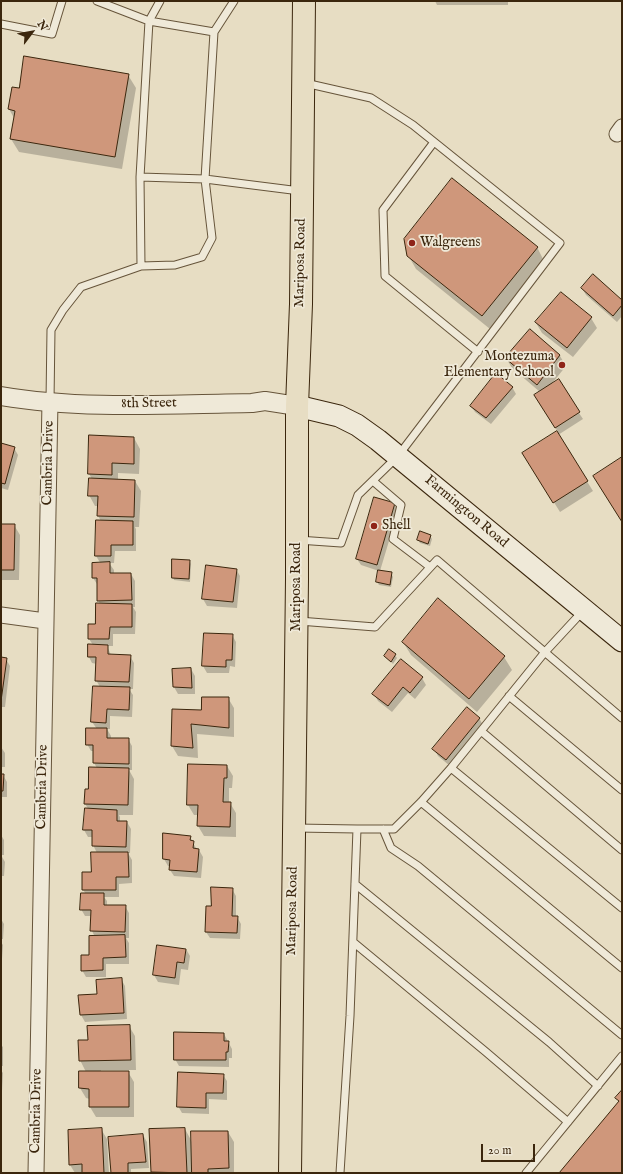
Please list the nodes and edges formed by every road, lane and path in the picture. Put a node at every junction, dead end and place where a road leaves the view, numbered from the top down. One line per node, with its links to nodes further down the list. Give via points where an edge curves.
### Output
1 (62, 1): 7 (lane, via 52,34)
2 (97, 1): 6 (lane)
3 (160, 1): 6 (lane)
4 (234, 1): 8 (lane)
5 (304, 1): 9 (main road, Mariposa Road)
6 (149, 21): 8 (lane); 11 (lane)
7 (1, 24)
8 (214, 32): 12 (lane)
9 (302, 82): 10 (lane, via 371,98); 13 (main road, Mariposa Road)
10 (434, 142): 15 (lane, via 383,210 385,276); 15 (lane, via 560,243)
11 (140, 177): 12 (lane); 14 (lane)
12 (205, 178): 13 (lane); 14 (lane, via 212,238 202,257 174,265)
13 (302, 191): 18 (main road, Mariposa Road)
14 (141, 266): 17 (lane, via 81,287 63,310 52,330)
15 (478, 352): 19 (lane)
16 (1, 396): 17 (street, 8th Street)
17 (50, 401): 18 (street, 8th Street, via 103,404 265,401); 25 (street, Cambria Drive)
18 (297, 406): 19 (main road, Farmington Road, via 339,416 368,433); 21 (main road, Mariposa Road)
19 (398, 456): 20 (lane); 23 (main road, Farmington Road)
20 (373, 481): 21 (lane, via 358,496 340,543); 22 (lane, via 401,505 393,539)
21 (297, 540): 26 (main road, Mariposa Road)
22 (430, 567): 26 (lane, via 375,628); 28 (lane, via 437,560)
23 (584, 610): 27 (main road, Farmington Road); 28 (lane)
24 (1, 615): 25 (street)
25 (45, 621): 47 (street, Cambria Drive)
26 (296, 621): 35 (main road, Mariposa Road)
27 (622, 641)
28 (545, 652): 29 (lane); 30 (lane)
29 (509, 696): 31 (lane); 33 (lane)
30 (622, 718)
31 (481, 731): 32 (lane); 38 (lane)
32 (451, 768): 34 (lane); 40 (lane)
33 (622, 790)
34 (421, 802): 37 (lane, via 394,829); 42 (lane)
35 (294, 828): 36 (lane); 48 (main road, Mariposa Road)
36 (357, 829): 37 (lane); 39 (lane)
37 (383, 829): 43 (lane, via 391,848 418,866)
38 (622, 850)
39 (355, 884): 41 (lane); 45 (lane, via 549,1042)
40 (622, 908)
41 (353, 942): 46 (lane); 49 (lane)
42 (622, 968)
43 (622, 1035)
44 (622, 1056): 45 (lane)
45 (598, 1086): 46 (lane)
46 (568, 1122): 50 (lane)
47 (36, 1173)
48 (290, 1173)
49 (340, 1173)
50 (526, 1173)

